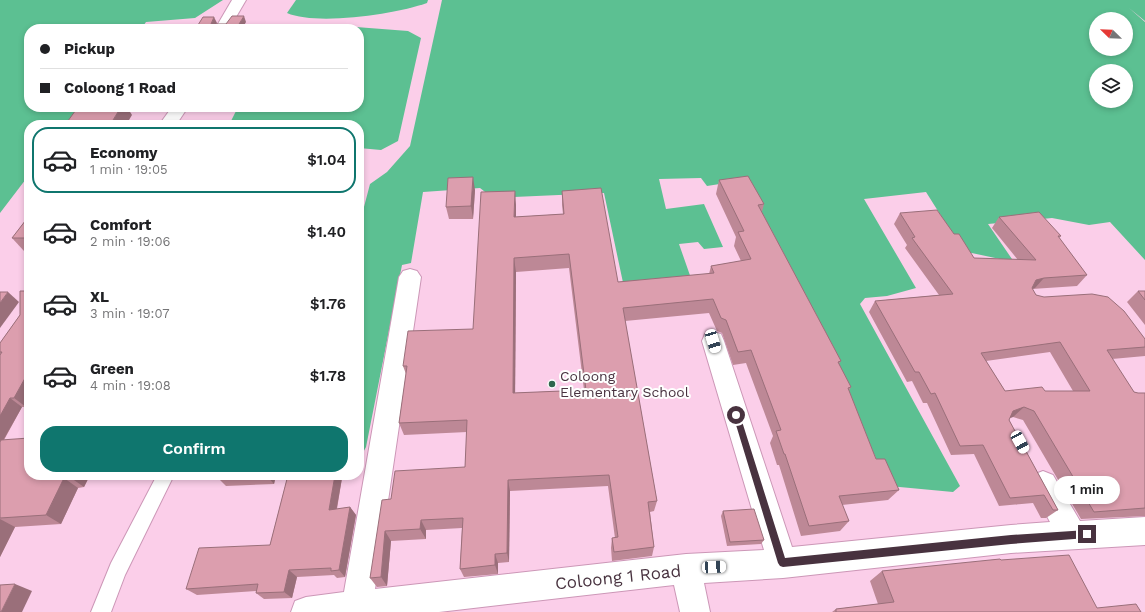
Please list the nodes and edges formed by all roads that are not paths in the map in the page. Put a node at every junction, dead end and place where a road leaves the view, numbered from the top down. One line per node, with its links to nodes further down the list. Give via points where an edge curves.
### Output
1 (240, 0): 2 (street)
2 (225, 24)
3 (410, 277): 11 (street)
4 (713, 341): 9 (street)
5 (1032, 462): 8 (street)
6 (163, 480): 12 (lane, via 118,570)
7 (1145, 531): 8 (street, Coloong 1 Road)
8 (1072, 535): 9 (street, Coloong 1 Road)
9 (783, 563): 10 (street, Coloong 1 Road)
10 (686, 569): 11 (street, Coloong 1 Road); 14 (street)
11 (357, 606): 13 (street, Coloong 1 Road)
12 (101, 612)
13 (306, 612)
14 (695, 612)

